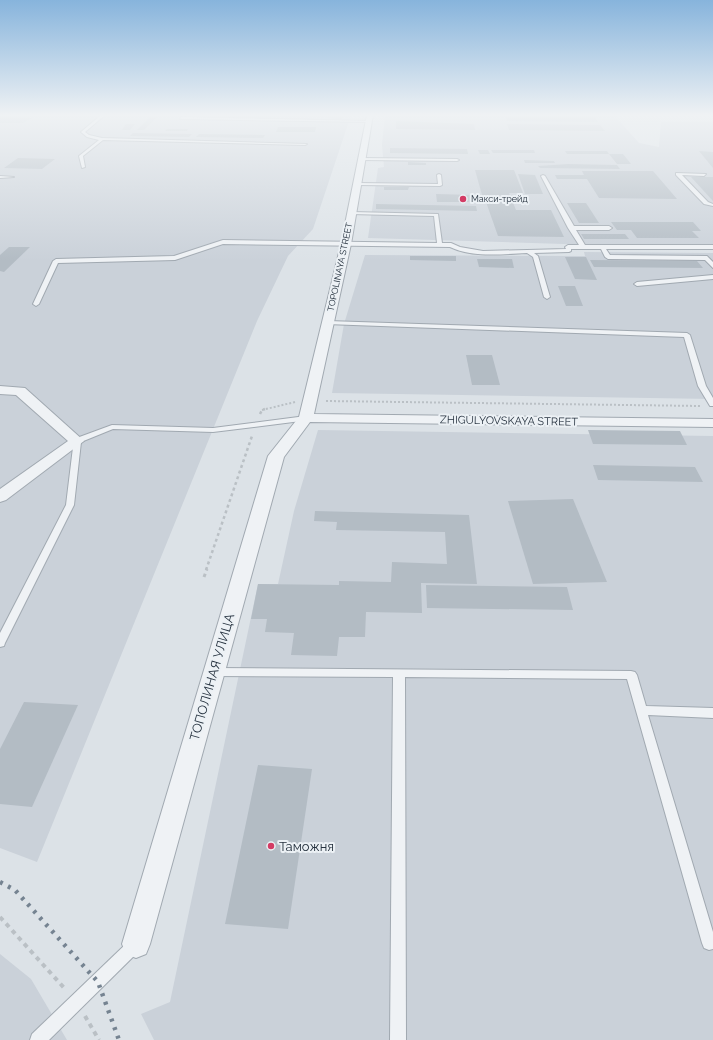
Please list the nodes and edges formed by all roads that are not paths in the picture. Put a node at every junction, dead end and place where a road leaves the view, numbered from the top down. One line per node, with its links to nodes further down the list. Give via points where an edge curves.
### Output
1 (82, 164): 3 (lane)
2 (361, 164): 9 (street, TOPOLINAYA STREET)
3 (83, 167)
4 (439, 175): 9 (lane, via 440,185)
5 (704, 175): 10 (lane, via 678,174 706,203)
6 (543, 176): 12 (lane)
7 (0, 177): 8 (lane)
8 (12, 177)
9 (357, 184): 11 (street, TOPOLINAYA STREET)
10 (713, 205)
11 (352, 213): 14 (street, TOPOLINAYA STREET); 15 (lane, via 436,215)
12 (571, 228): 13 (lane); 16 (lane)
13 (609, 228)
14 (346, 244): 15 (lane); 24 (lane, via 223,242 175,258 56,261); 25 (street, TOPOLINAYA STREET)
15 (440, 245): 19 (lane, via 451,245 457,250 486,252)
16 (583, 247): 17 (lane); 19 (lane)
17 (603, 247): 18 (lane); 20 (lane, via 608,257 707,258)
18 (713, 248)
19 (550, 251): 23 (lane, via 528,252 535,256)
20 (713, 266)
21 (713, 278): 22 (lane)
22 (637, 284)
23 (547, 297)
24 (36, 304)
25 (328, 323): 27 (lane, via 687,335 702,386); 28 (street, TOPOLINAYA STREET)
26 (0, 390): 30 (street, via 20,391)
27 (713, 404)
28 (306, 418): 29 (street, ZHIGULYOVSKAYA STREET); 30 (lane, via 213,430 112,426); 33 (street, ТОПОЛИНАЯ УЛИЦА, via 276,456)
29 (713, 423)
30 (77, 441): 31 (street); 32 (lane, via 70,505)
31 (0, 497)
32 (0, 644)
33 (213, 672): 34 (lane); 38 (street, ТОПОЛИНАЯ УЛИЦА)
34 (399, 674): 35 (lane, via 631,675); 40 (lane)
35 (641, 710): 36 (lane); 37 (lane)
36 (713, 713)
37 (709, 943)
38 (136, 944): 39 (lane)
39 (38, 1040)
40 (398, 1040)

